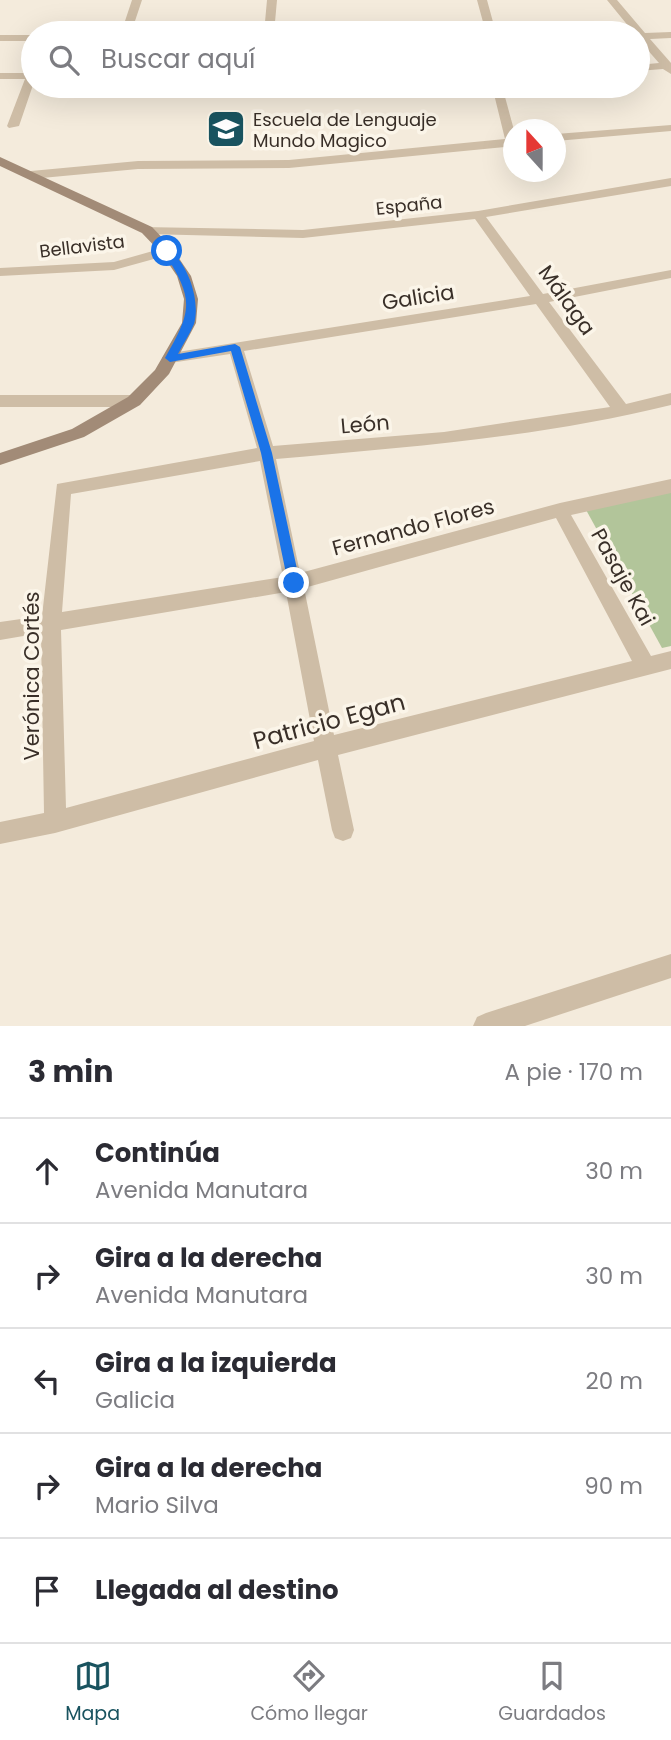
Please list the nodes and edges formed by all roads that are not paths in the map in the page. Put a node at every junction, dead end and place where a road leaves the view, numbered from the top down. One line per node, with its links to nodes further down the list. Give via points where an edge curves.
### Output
1 (137, 0): 5 (street)
2 (272, 0): 6 (street)
3 (482, 0): 7 (street)
4 (612, 0): 8 (street)
5 (130, 21)
6 (270, 21)
7 (488, 21)
8 (628, 21)
9 (671, 35): 10 (street)
10 (650, 36)
11 (0, 38): 12 (street)
12 (21, 38)
13 (650, 47): 15 (street)
14 (650, 68): 15 (street)
15 (669, 68)
16 (21, 75): 17 (street)
17 (0, 76)
18 (23, 98): 21 (street)
19 (500, 98): 20 (street)
20 (506, 119)
21 (13, 126)
22 (671, 128): 23 (street)
23 (566, 137)
24 (503, 143): 26 (street, via 289,164 138,165)
25 (0, 161): 26 (main road)
26 (31, 174): 29 (main road)
27 (671, 182): 28 (street, España)
28 (478, 215): 29 (street, España, via 303,234); 33 (street, Málaga)
29 (147, 230): 30 (main road)
30 (167, 251): 31 (street, Bellavista, via 114,266); 35 (main road, via 184,276 191,299 189,323)
31 (0, 272)
32 (671, 274): 33 (street, Galicia)
33 (541, 299): 34 (street, Galicia); 39 (street, Málaga)
34 (235, 347): 35 (street, Galicia); 40 (street)
35 (170, 358): 38 (main road)
36 (671, 399): 39 (street, León)
37 (0, 401): 38 (street)
38 (134, 401): 41 (main road, via 78,433)
39 (622, 411): 40 (street, León, via 444,438)
40 (267, 453): 43 (street, León); 45 (street)
41 (0, 459)
42 (671, 486): 44 (street, Fernando Flores)
43 (63, 489): 46 (street, Verónica Cortés)
44 (559, 510): 45 (street, Fernando Flores); 49 (street, Pasaje Kai)
45 (294, 583): 46 (street, Fernando Flores); 50 (street)
46 (51, 624): 47 (street, Fernando Flores); 51 (street, Verónica Cortés)
47 (0, 631)
48 (671, 660): 49 (street, Patricio Egan)
49 (646, 667): 50 (street, Patricio Egan)
50 (325, 748): 51 (street, Patricio Egan); 52 (street)
51 (55, 822): 53 (street, Patricio Egan)
52 (343, 830)
53 (0, 833)
54 (671, 966): 55 (street)
55 (486, 1026)

